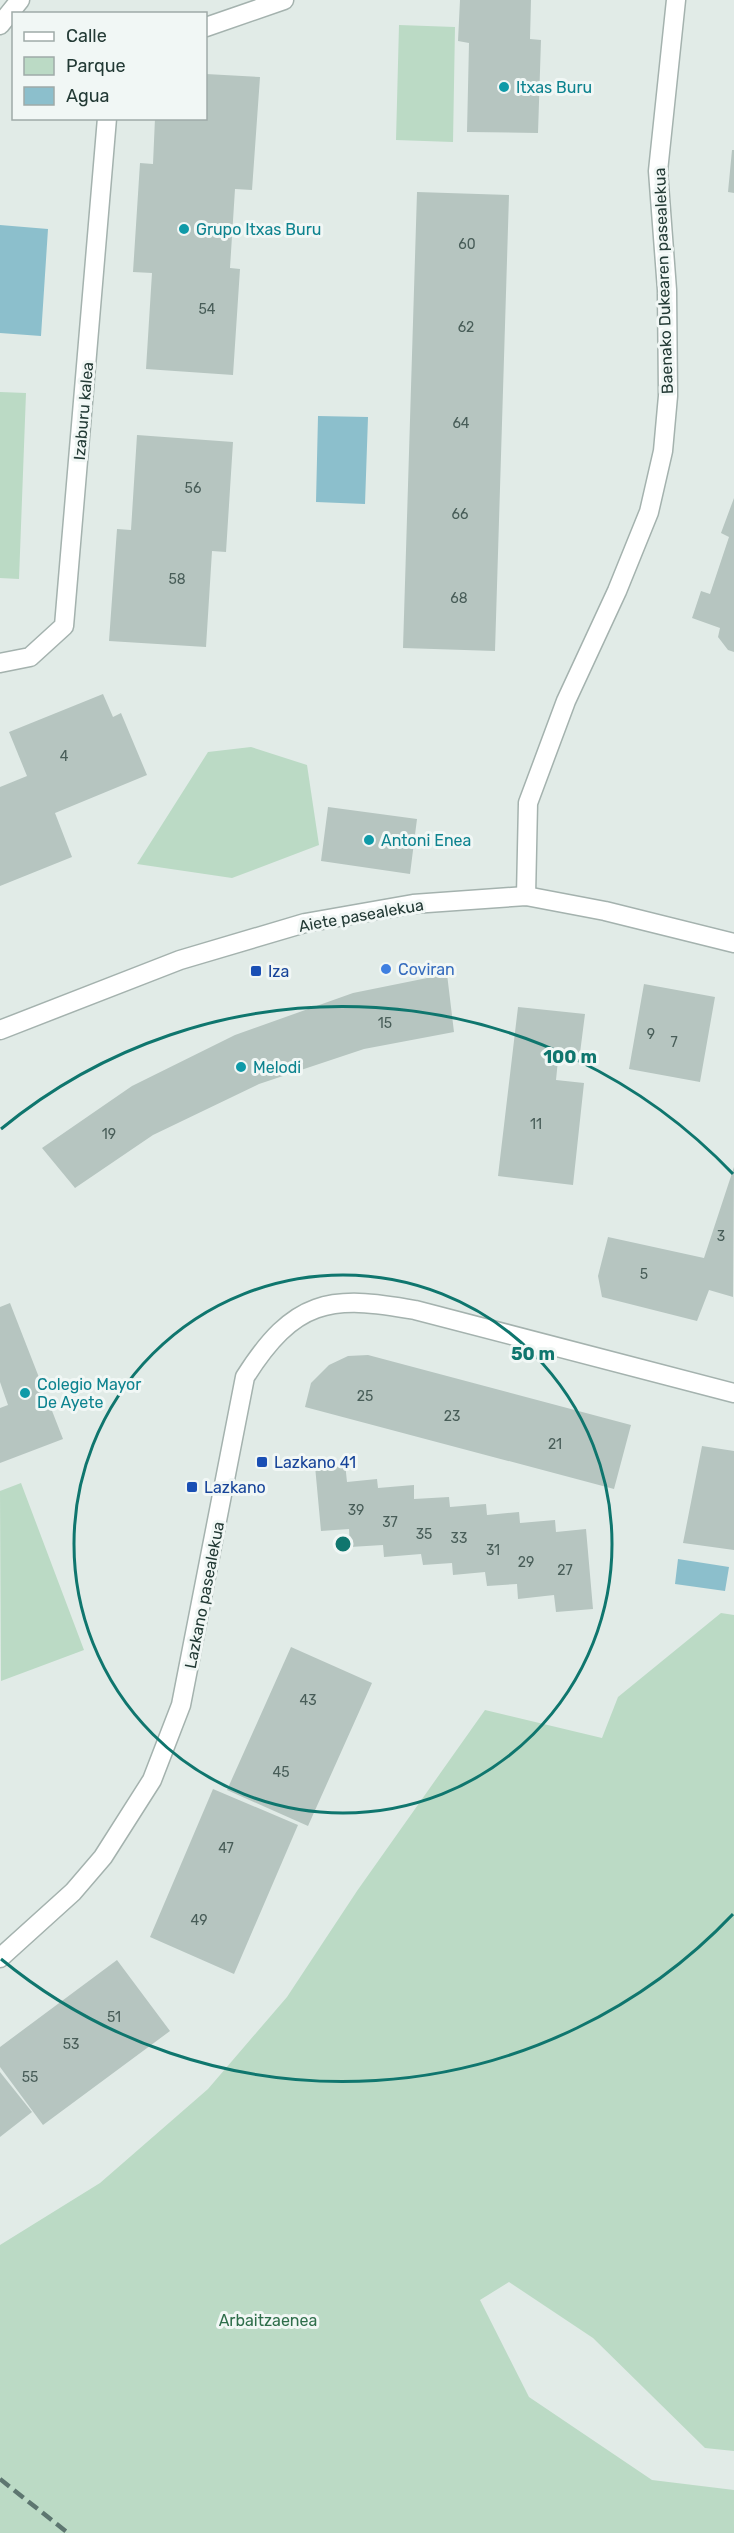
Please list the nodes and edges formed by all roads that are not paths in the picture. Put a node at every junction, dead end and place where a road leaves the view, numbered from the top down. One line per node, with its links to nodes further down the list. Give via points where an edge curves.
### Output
1 (20, 0): 4 (street)
2 (284, 0): 5 (street)
3 (676, 0): 8 (street, Baenako Dukearen pasealekua, via 658,171 667,301 668,396 663,451 649,512 566,701 528,803)
4 (0, 25)
5 (207, 27)
6 (107, 120): 7 (street, Izaburu kalea, via 64,626 30,657)
7 (0, 663)
8 (526, 896): 9 (street, Aiete pasealekua); 10 (street, Aiete pasealekua, via 413,904 305,923 180,960)
9 (734, 943)
10 (0, 1030)
11 (734, 1393): 12 (street, Lazkano pasealekua, via 376,1303 340,1301 286,1324 263,1348 245,1377 181,1705 152,1780 103,1857 73,1892)
12 (0, 1958)

